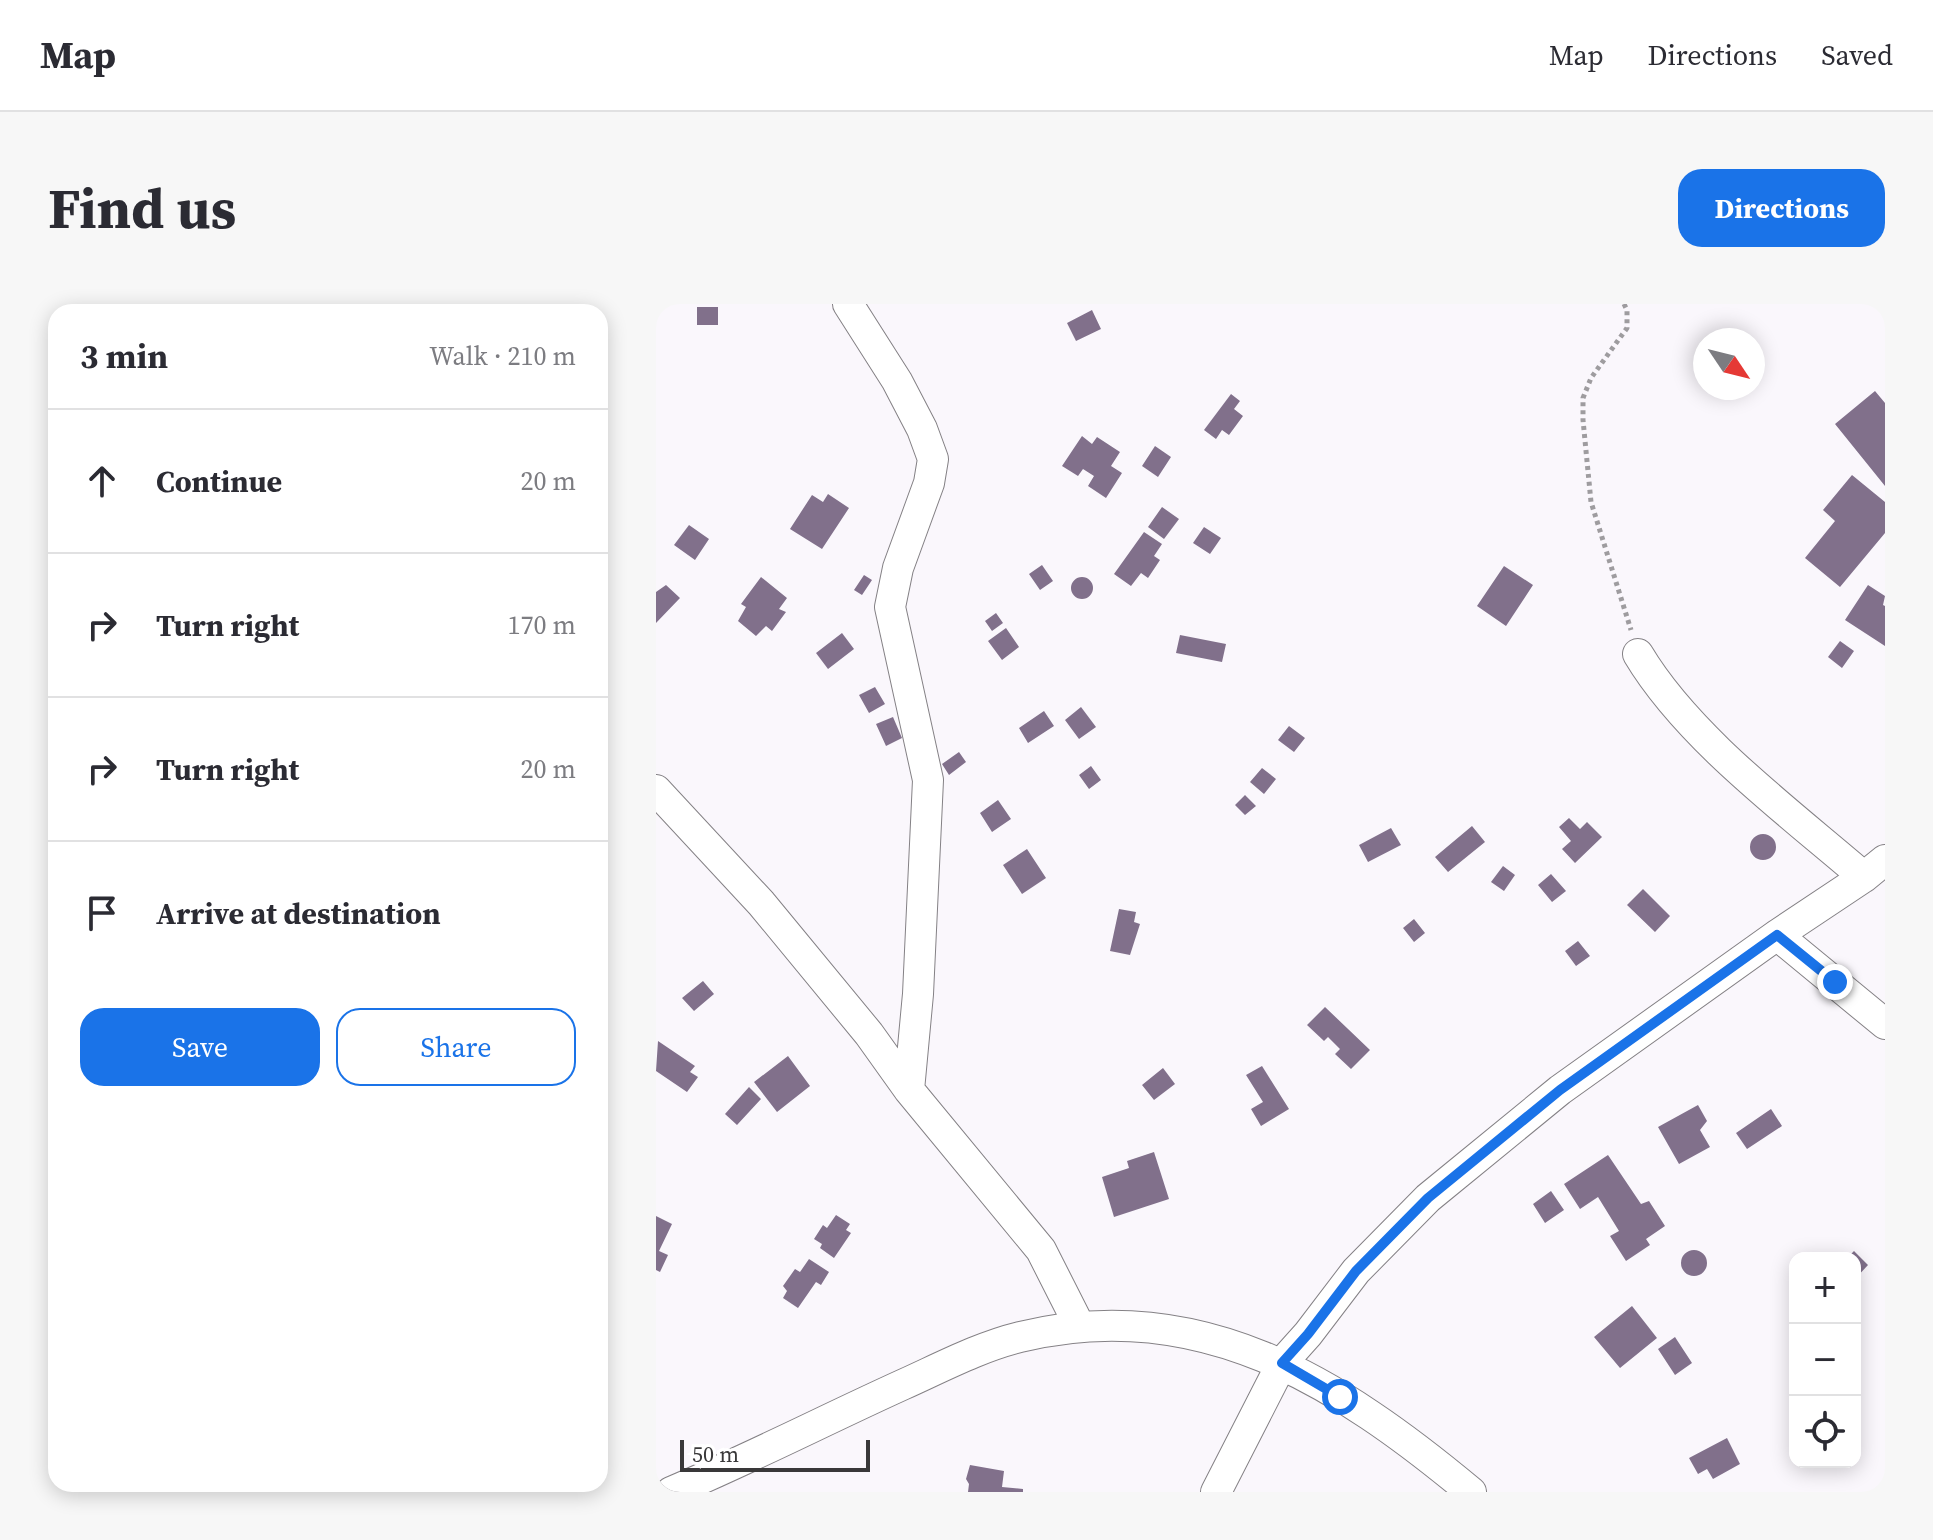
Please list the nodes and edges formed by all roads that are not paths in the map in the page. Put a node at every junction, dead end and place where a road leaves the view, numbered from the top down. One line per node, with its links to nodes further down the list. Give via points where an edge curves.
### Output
1 (848, 304): 7 (street, via 897,381 933,459 890,607 928,780)
2 (1638, 654): 4 (street, via 1656,685 1737,768)
3 (656, 790): 7 (street, via 761,903)
4 (1874, 869): 5 (street)
5 (1777, 935): 6 (street); 9 (street, via 1560,1090 1428,1198 1356,1271)
6 (1885, 1024)
7 (909, 1090): 8 (street, via 1041,1250)
8 (1080, 1327): 9 (street, via 1150,1326 1212,1338); 10 (street, via 1018,1337 964,1357)
9 (1282, 1363): 11 (street); 12 (street, via 1378,1420)
10 (671, 1492)
11 (1216, 1492)
12 (1471, 1492)

